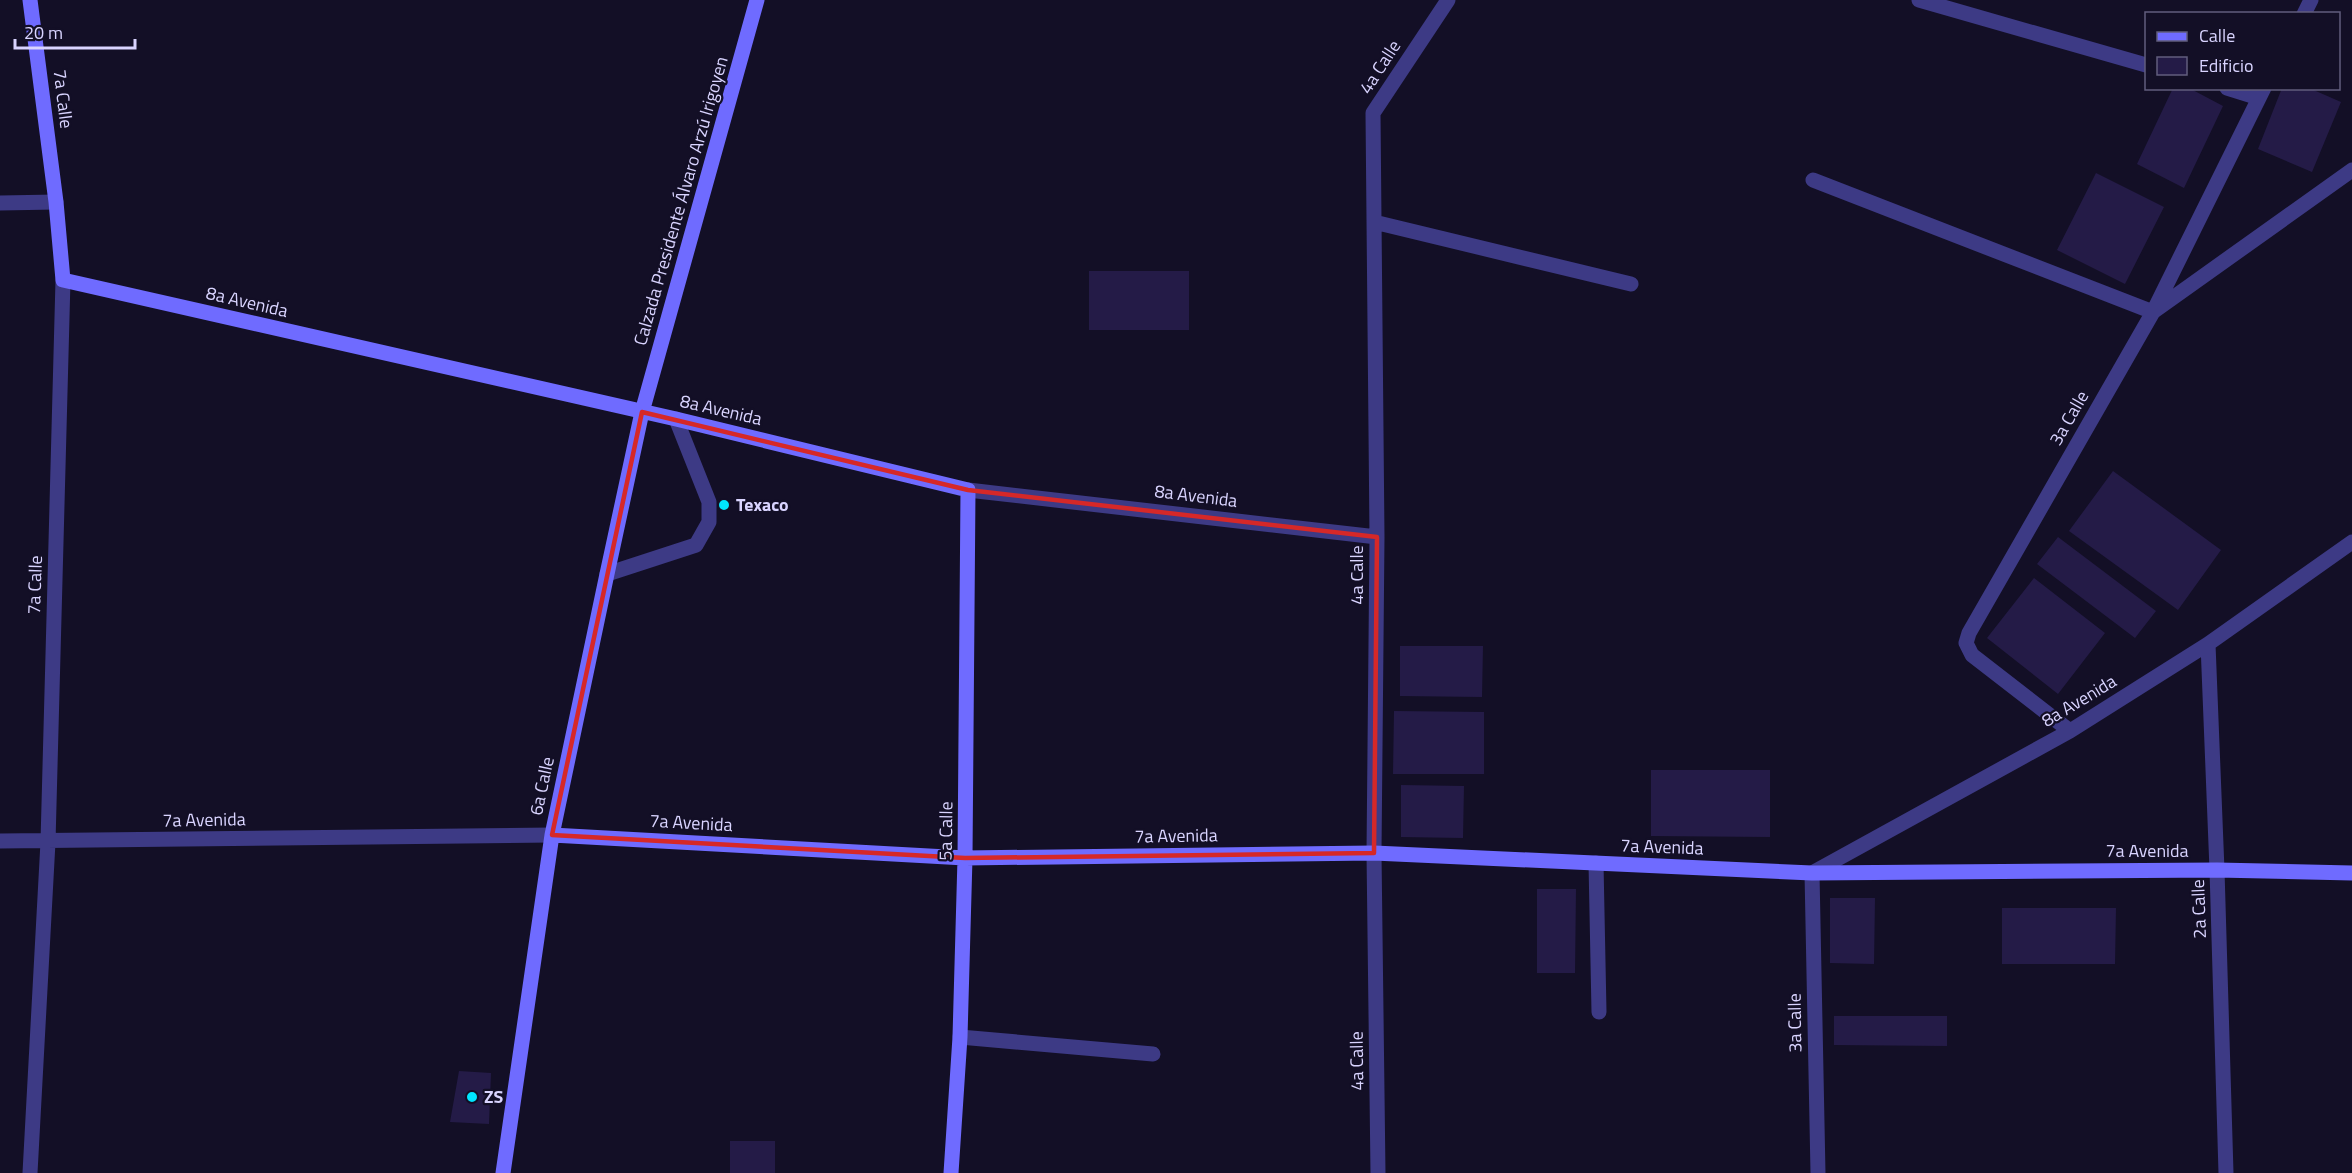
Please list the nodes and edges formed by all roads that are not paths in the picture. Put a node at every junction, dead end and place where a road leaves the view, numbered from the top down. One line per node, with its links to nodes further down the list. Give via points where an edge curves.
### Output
1 (30, 0): 10 (street, 7a Calle)
2 (757, 0): 16 (street, Calzada Presidente Álvaro Arzú Irigoyen)
3 (1448, 0): 12 (street, 4a Calle, via 1373,113)
4 (1918, 0): 5 (street)
5 (2145, 65)
6 (2241, 90): 7 (street)
7 (2262, 93): 15 (street, 3a Calle)
8 (2352, 170): 15 (street)
9 (1813, 180): 15 (street)
10 (56, 202): 11 (street); 13 (street, 7a Calle)
11 (0, 203)
12 (1374, 222): 14 (street); 19 (street, 4a Calle)
13 (63, 280): 16 (street, 8a Avenida); 26 (street, 7a Calle)
14 (1631, 284)
15 (2153, 312): 23 (street, 3a Calle, via 1966,643 1972,655)
16 (642, 412): 17 (street, 8a Avenida); 21 (street, 6a Calle)
17 (676, 419): 18 (street, 8a Avenida); 21 (street, via 710,502 709,522 696,545)
18 (968, 490): 19 (street, 8a Avenida); 28 (street, 5a Calle)
19 (1377, 537): 27 (street, 4a Calle)
20 (2352, 542): 22 (street, 8a Avenida)
21 (607, 574): 24 (street, 6a Calle)
22 (2208, 644): 23 (street, 8a Avenida); 30 (street, 2a Calle)
23 (2070, 731): 31 (street, 8a Avenida)
24 (552, 835): 26 (street, 7a Avenida); 28 (street, 7a Avenida); 37 (street, 6a Calle)
25 (0, 841): 26 (street, 7a Avenida)
26 (48, 842): 36 (street, 7a Calle)
27 (1374, 854): 28 (street, 7a Avenida); 29 (street, 7a Avenida); 39 (street, 4a Calle)
28 (966, 858): 34 (street, 5a Calle)
29 (1596, 863): 31 (street, 7a Avenida); 33 (street)
30 (2217, 870): 31 (street, 7a Avenida); 32 (street, 7a Avenida); 41 (street, 2a Calle)
31 (1812, 873): 40 (street, 3a Calle)
32 (2352, 873)
33 (1599, 1012)
34 (960, 1037): 35 (street); 38 (street, 5a Calle)
35 (1153, 1054)
36 (30, 1173)
37 (503, 1173)
38 (951, 1173)
39 (1378, 1173)
40 (1818, 1173)
41 (2226, 1173)

